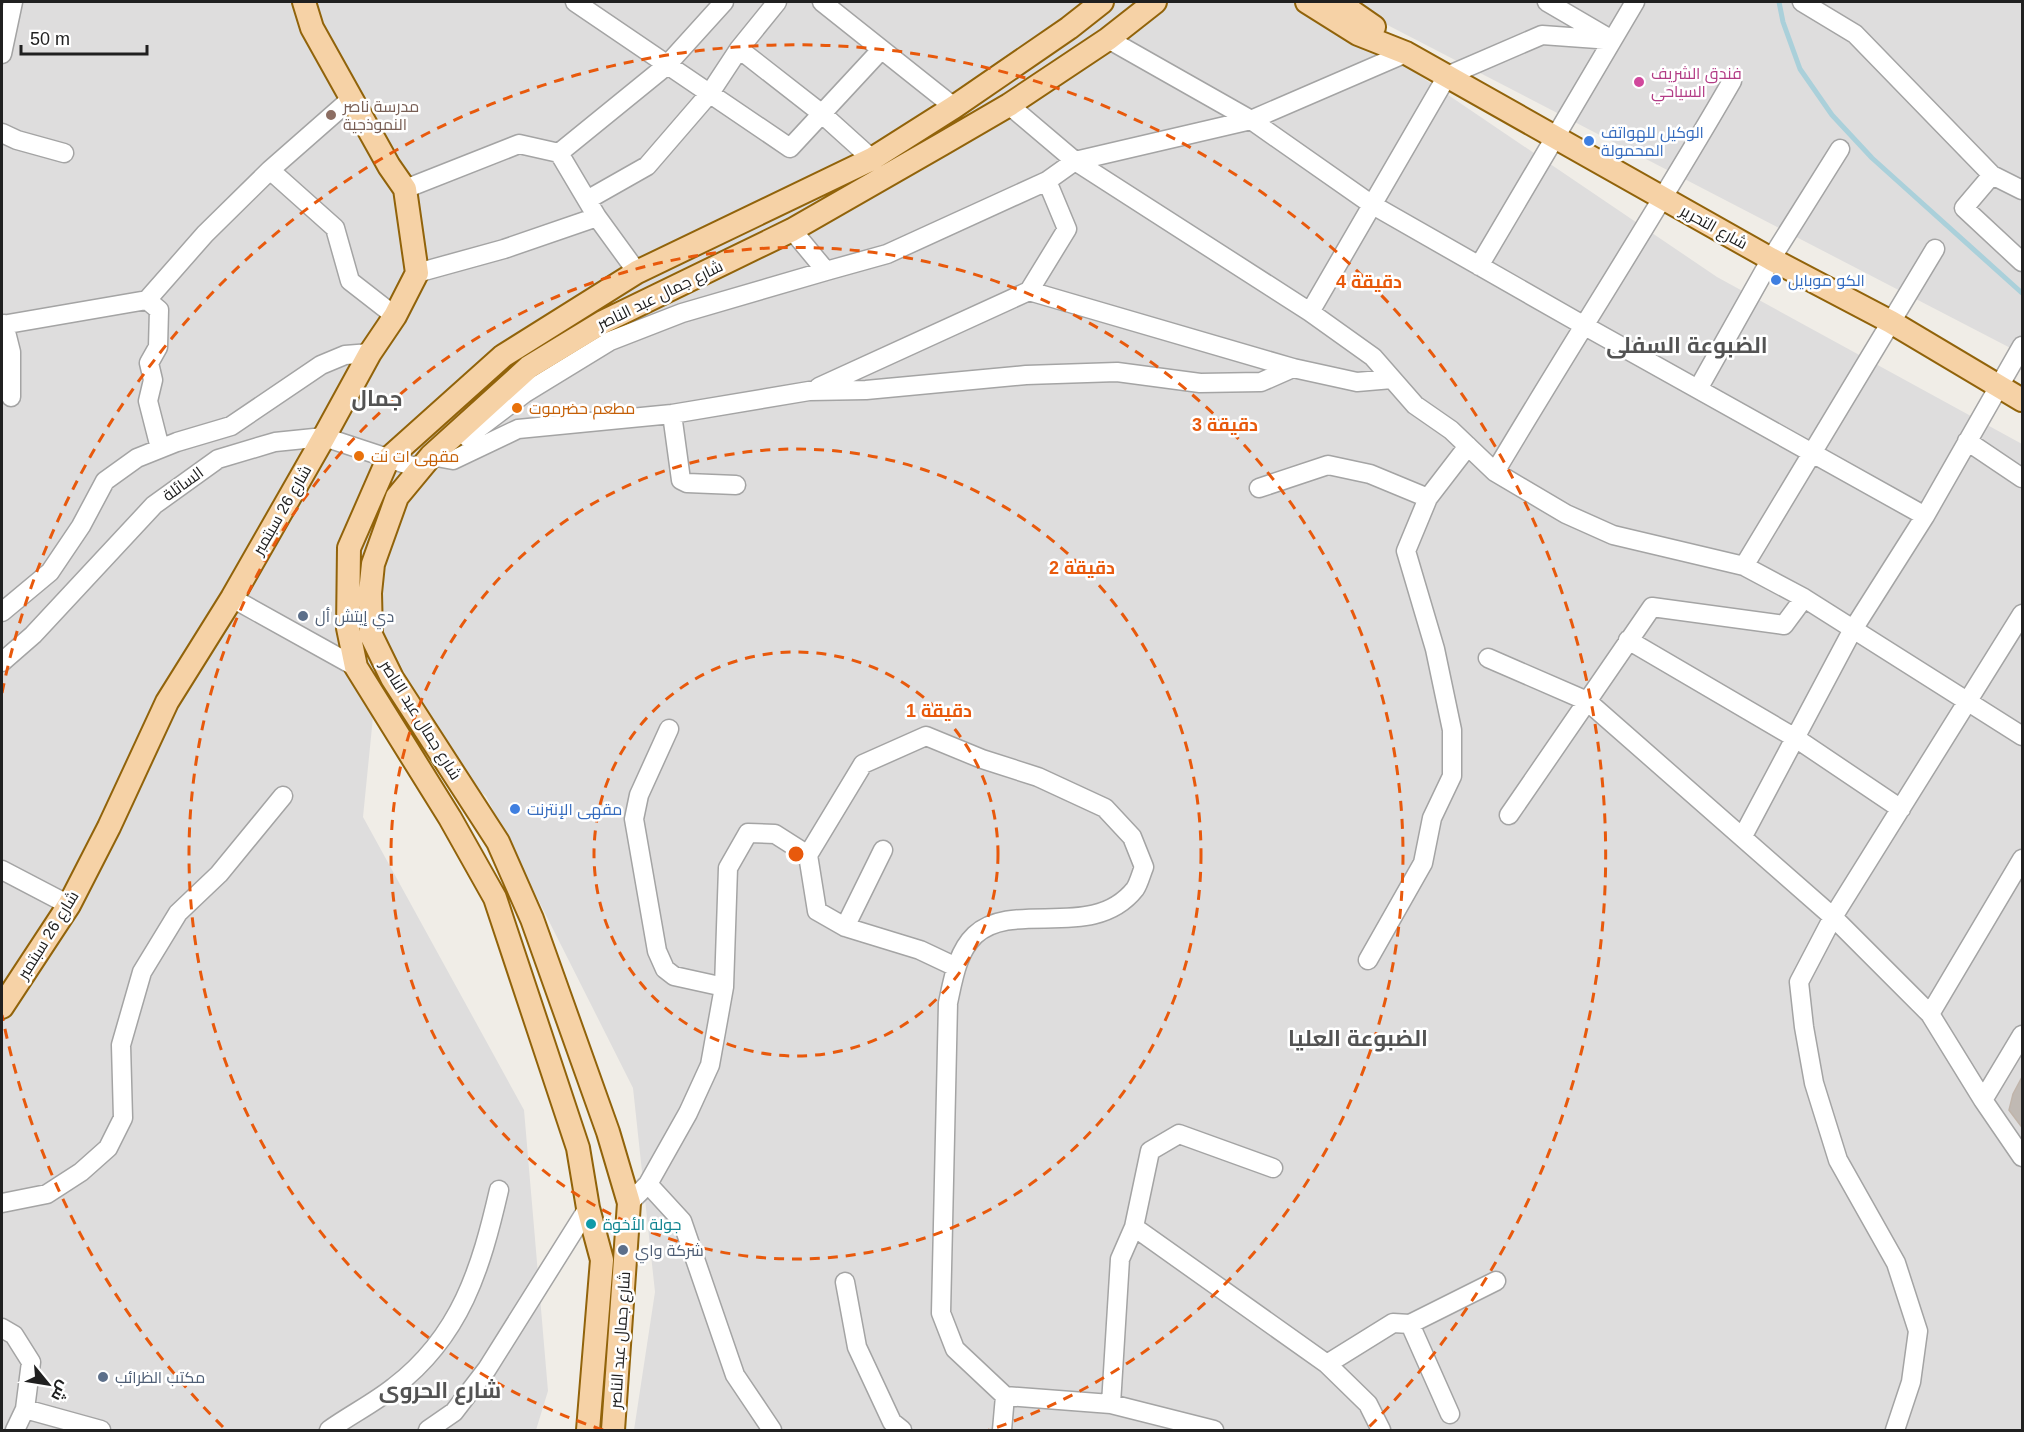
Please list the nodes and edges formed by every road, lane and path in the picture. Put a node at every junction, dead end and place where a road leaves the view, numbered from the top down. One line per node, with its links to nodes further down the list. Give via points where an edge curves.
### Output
1 (13, 2): 19 (street)
2 (304, 2): 24 (main road, via 312,28)
3 (575, 2): 20 (street)
4 (724, 2): 20 (street)
5 (777, 2): 16 (street)
6 (822, 2): 17 (street)
7 (1102, 2): 26 (main road, شارع جمال عبد الناصر)
8 (1155, 2): 14 (main road, شارع جمال عبد الناصر)
9 (1307, 2): 18 (main road, شارع التحرير, via 1358,34)
10 (1338, 2): 18 (main road, شارع التحرير)
11 (1547, 2): 15 (street)
12 (1635, 2): 15 (street)
13 (1802, 2): 37 (street, via 1855,34)
14 (1108, 39): 25 (main road, شارع جمال عبد الناصر); 28 (street)
15 (1611, 40): 21 (street, via 1542,35); 30 (street)
16 (739, 49): 23 (street); 27 (street)
17 (880, 51): 26 (street); 27 (street)
18 (1406, 53): 21 (main road, شارع التحرير); 28 (street)
19 (2, 54)
20 (666, 66): 23 (street); 33 (street)
21 (1447, 76): 30 (main road, شارع التحرير); 43 (street)
22 (1732, 81): 41 (street)
23 (710, 93): 27 (street, via 790,148); 42 (street, via 647,166)
24 (352, 98): 36 (street); 39 (main road)
25 (1009, 105): 35 (street); 45 (main road, شارع جمال عبد الناصر)
26 (954, 107): 34 (main road, شارع جمال عبد الناصر)
27 (821, 113): 34 (street)
28 (1251, 120): 35 (street); 43 (street)
29 (2, 133): 32 (street)
30 (1556, 137): 41 (main road, شارع التحرير); 49 (street)
31 (1840, 149): 47 (street)
32 (64, 153)
33 (559, 153): 39 (street, via 519,144); 42 (street)
34 (872, 159): 51 (main road, شارع جمال عبد الناصر)
35 (1075, 161): 38 (street); 55 (street)
36 (270, 170): 54 (street, via 205,234); 56 (street, via 335,228 350,280)
37 (1992, 175): 40 (street); 48 (street, via 1964,208)
38 (1047, 181): 50 (street, via 887,254); 53 (street, via 1067,229)
39 (405, 189): 52 (main road)
40 (2022, 190)
41 (1664, 199): 47 (main road, شارع التحرير); 59 (street)
42 (587, 200): 44 (street)
43 (1371, 204): 49 (street); 55 (street)
44 (597, 216): 51 (street); 52 (street, via 504,249)
45 (792, 230): 50 (street); 78 (main road, شارع جمال عبد الناصر, via 603,322 529,367)
46 (1935, 249): 57 (street)
47 (1771, 259): 57 (main road, شارع التحرير); 65 (street)
48 (2022, 262)
49 (1479, 266): 59 (street)
50 (826, 271): 78 (street, via 682,313 610,341 525,393)
51 (637, 272): 77 (main road, شارع جمال عبد الناصر, via 503,356)
52 (417, 273): 56 (main road, شارع 26 سبتمبر)
53 (1029, 291): 62 (street); 66 (street)
54 (147, 300): 58 (street); 74 (street, via 159,310 158,347 149,363 153,380 148,401)
55 (1310, 312): 63 (street, via 1373,357)
56 (395, 316): 61 (main road, شارع 26 سبتمبر)
57 (1891, 322): 64 (main road, شارع التحرير); 75 (street)
58 (3, 324): 67 (street, via 11,352)
59 (1583, 326): 65 (street); 79 (street)
60 (2022, 346): 64 (street)
61 (369, 352): 70 (street, via 321,365); 71 (main road, شارع 26 سبتمبر)
62 (1293, 369): 63 (street, via 1357,382); 66 (street, via 1261,382 1200,383 1117,372)
63 (1392, 379): 73 (street, via 1415,405)
64 (1998, 385): 68 (main road, شارع التحرير); 72 (street)
65 (1698, 389): 75 (street)
66 (809, 391): 69 (street)
67 (11, 397)
68 (2022, 400)
69 (672, 414): 78 (street, via 518,429 453,460); 81 (street, via 681,480)
70 (231, 426): 74 (street); 76 (street)
71 (324, 437): 76 (street, السائلة, via 275,442); 77 (street, السائلة); 86 (main road, شارع 26 سبتمبر)
72 (1967, 441): 80 (street); 84 (street)
73 (1468, 446): 79 (street); 83 (street)
74 (160, 448): 88 (street, via 137,458 105,481 50,572)
75 (1813, 452): 84 (street); 85 (street)
76 (218, 459): 93 (street, السائلة, via 154,505 33,635)
77 (388, 459): 78 (street, السائلة); 94 (main road, شارع جمال عبد الناصر, via 349,548 348,628)
78 (431, 461): 124 (main road, شارع جمال عبد الناصر, via 397,497 373,564 371,635 392,678 498,842 532,919)
79 (1495, 472): 85 (street, via 1566,514 1613,535)
80 (2022, 478)
81 (736, 485)
82 (1258, 488): 83 (street, via 1328,465 1370,474)
83 (1428, 498): 112 (street, via 1406,551 1436,649 1450,719 1452,776 1432,818 1423,863)
84 (1925, 516): 90 (street)
85 (1744, 566): 87 (street)
86 (232, 598): 94 (street); 109 (main road, شارع 26 سبتمبر, via 167,702)
87 (1804, 598): 90 (street); 91 (street, via 1784,625 1652,607)
88 (2, 612)
89 (2022, 614): 96 (street)
90 (1852, 631): 96 (street); 99 (street)
91 (1628, 640): 95 (street); 99 (street)
92 (1488, 657): 95 (street)
93 (2, 662)
94 (356, 667): 125 (main road, شارع جمال عبد الناصر, via 495,898 578,1148)
95 (1587, 701): 102 (street); 103 (street)
96 (1968, 702): 98 (street); 101 (street)
97 (669, 729): 114 (street, via 639,795 634,819 657,951 665,969 674,976)
98 (2022, 736)
99 (1797, 739): 101 (street); 103 (street)
100 (283, 796): 123 (street, via 219,874 178,913 142,972 121,1045 123,1118 108,1148 47,1194)
101 (1901, 809): 110 (street)
102 (1509, 815)
103 (1743, 836): 110 (street)
104 (883, 850): 111 (street)
105 (808, 855): 111 (street, via 817,910); 113 (street, via 863,764 926,736 1038,777 1106,808 1132,837 1143,867 1135,889 1111,908 1084,918 994,922 974,936); 114 (street, via 775,834 748,833 728,868)
106 (2022, 859): 108 (street)
107 (2, 870): 109 (street)
108 (2017, 882): 116 (street)
109 (69, 905): 115 (main road, شارع 26 سبتمبر)
110 (1833, 917): 116 (street); 147 (street, via 1799,982 1804,1027 1814,1083 1838,1160 1896,1263 1917,1331 1911,1382)
111 (845, 927): 113 (street, via 920,950)
112 (1368, 960)
113 (956, 968): 132 (street, via 948,1003 941,1313 955,1349)
114 (724, 987): 121 (street, via 710,1065)
115 (2, 1007)
116 (1929, 1014): 118 (street)
117 (2022, 1035): 118 (street)
118 (1983, 1100): 119 (street)
119 (2022, 1157)
120 (1273, 1168): 126 (street, via 1179,1134 1150,1151)
121 (648, 1184): 124 (street); 142 (street, via 682,1221 735,1375)
122 (500, 1190): 138 (street, via 484,1255 456,1319 425,1360 394,1388)
123 (2, 1203)
124 (630, 1203): 125 (main road, via 622,1220 609,1226 601,1224); 141 (main road, شارع جمال عبد الناصر)
125 (588, 1208): 139 (street, via 487,1369 454,1412); 140 (main road, شارع جمال عبد الناصر, via 602,1260)
126 (1134, 1227): 131 (street); 133 (street, via 1120,1259)
127 (1496, 1281): 129 (street)
128 (845, 1282): 143 (street, via 857,1347 892,1422)
129 (1410, 1324): 131 (street, via 1393,1323); 135 (street)
130 (2, 1328): 134 (street, via 14,1335 31,1362)
131 (1327, 1364): 146 (street, via 1368,1404)
132 (1005, 1396): 133 (street); 144 (street)
133 (1111, 1404): 145 (street)
134 (25, 1408): 136 (street); 137 (street)
135 (1450, 1414)
136 (101, 1430)
137 (15, 1431)
138 (329, 1431)
139 (428, 1431)
140 (588, 1431)
141 (613, 1431)
142 (772, 1431)
143 (902, 1431)
144 (1002, 1431)
145 (1214, 1431)
146 (1381, 1431)
147 (1895, 1431)

